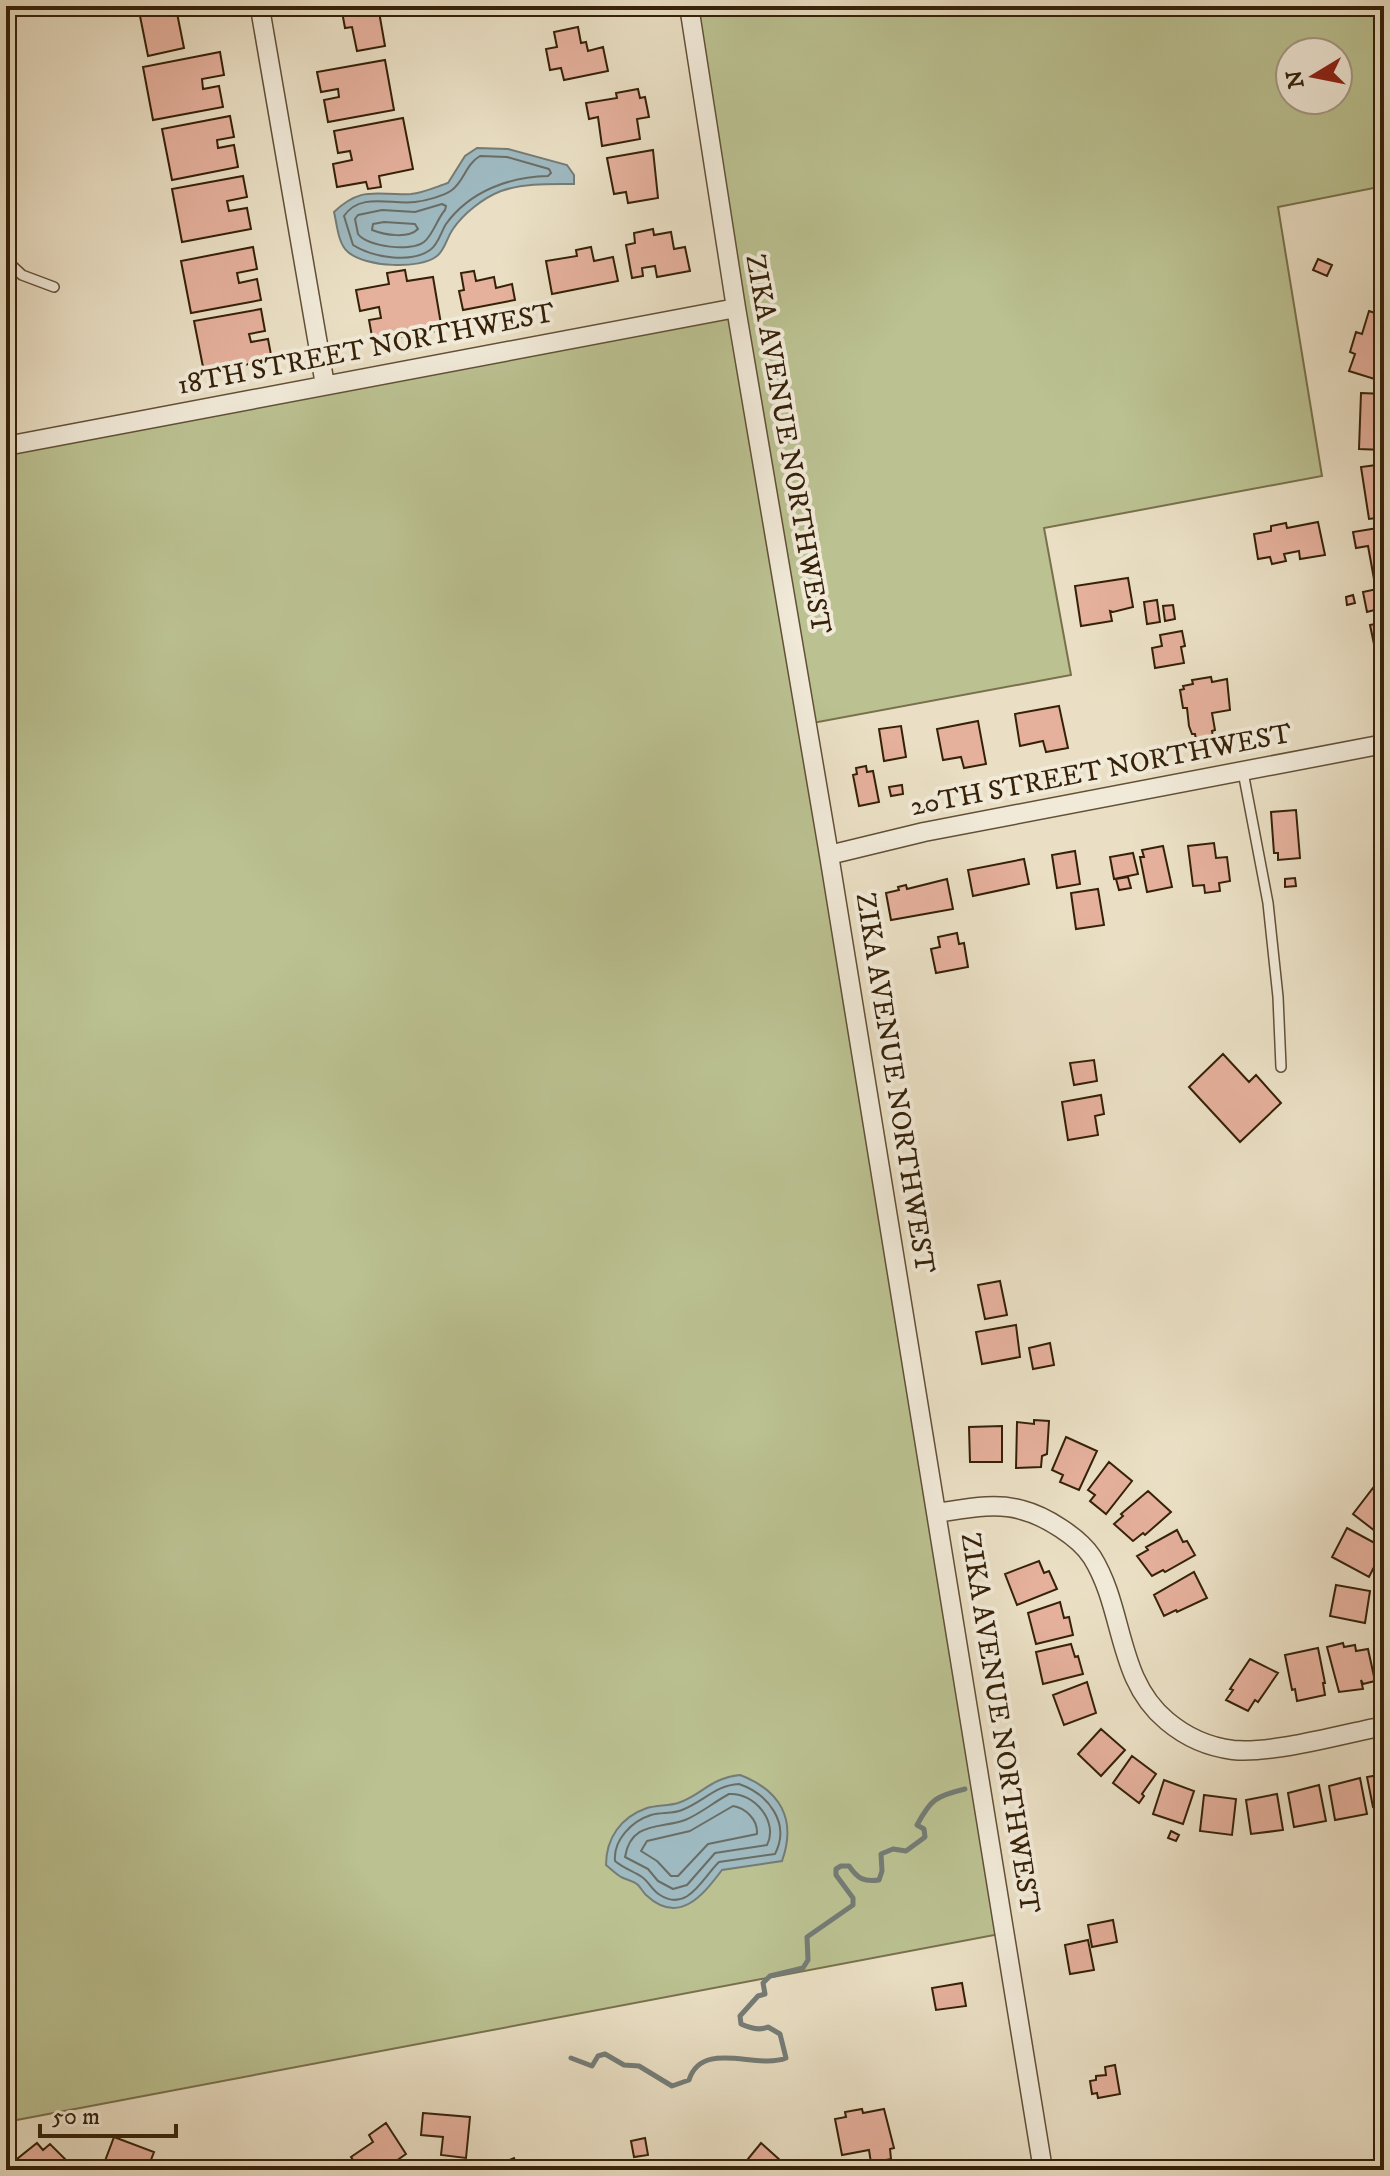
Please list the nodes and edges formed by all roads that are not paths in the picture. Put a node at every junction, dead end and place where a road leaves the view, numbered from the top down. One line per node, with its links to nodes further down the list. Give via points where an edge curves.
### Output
1 (689, 6): 5 (street, ZIKA AVENUE NORTHWEST)
2 (261, 14): 6 (street)
3 (6, 260): 4 (lane, via 22,275)
4 (54, 287)
5 (736, 308): 6 (street, 18TH STREET NORTHWEST); 10 (street, ZIKA AVENUE NORTHWEST)
6 (325, 385): 7 (street, 18TH STREET NORTHWEST)
7 (6, 446)
8 (1384, 744): 9 (street, 20TH STREET NORTHWEST)
9 (1243, 772): 10 (street, 20TH STREET NORTHWEST); 11 (lane, via 1268,903)
10 (829, 855): 12 (street, ZIKA AVENUE NORTHWEST)
11 (1281, 1067)
12 (937, 1513): 13 (street, via 978,1507 1021,1510 1060,1527 1091,1556 1110,1597 1136,1683 1155,1711 1183,1734 1217,1747 1257,1750); 14 (street, ZIKA AVENUE NORTHWEST)
13 (1384, 1726)
14 (1043, 2170)

